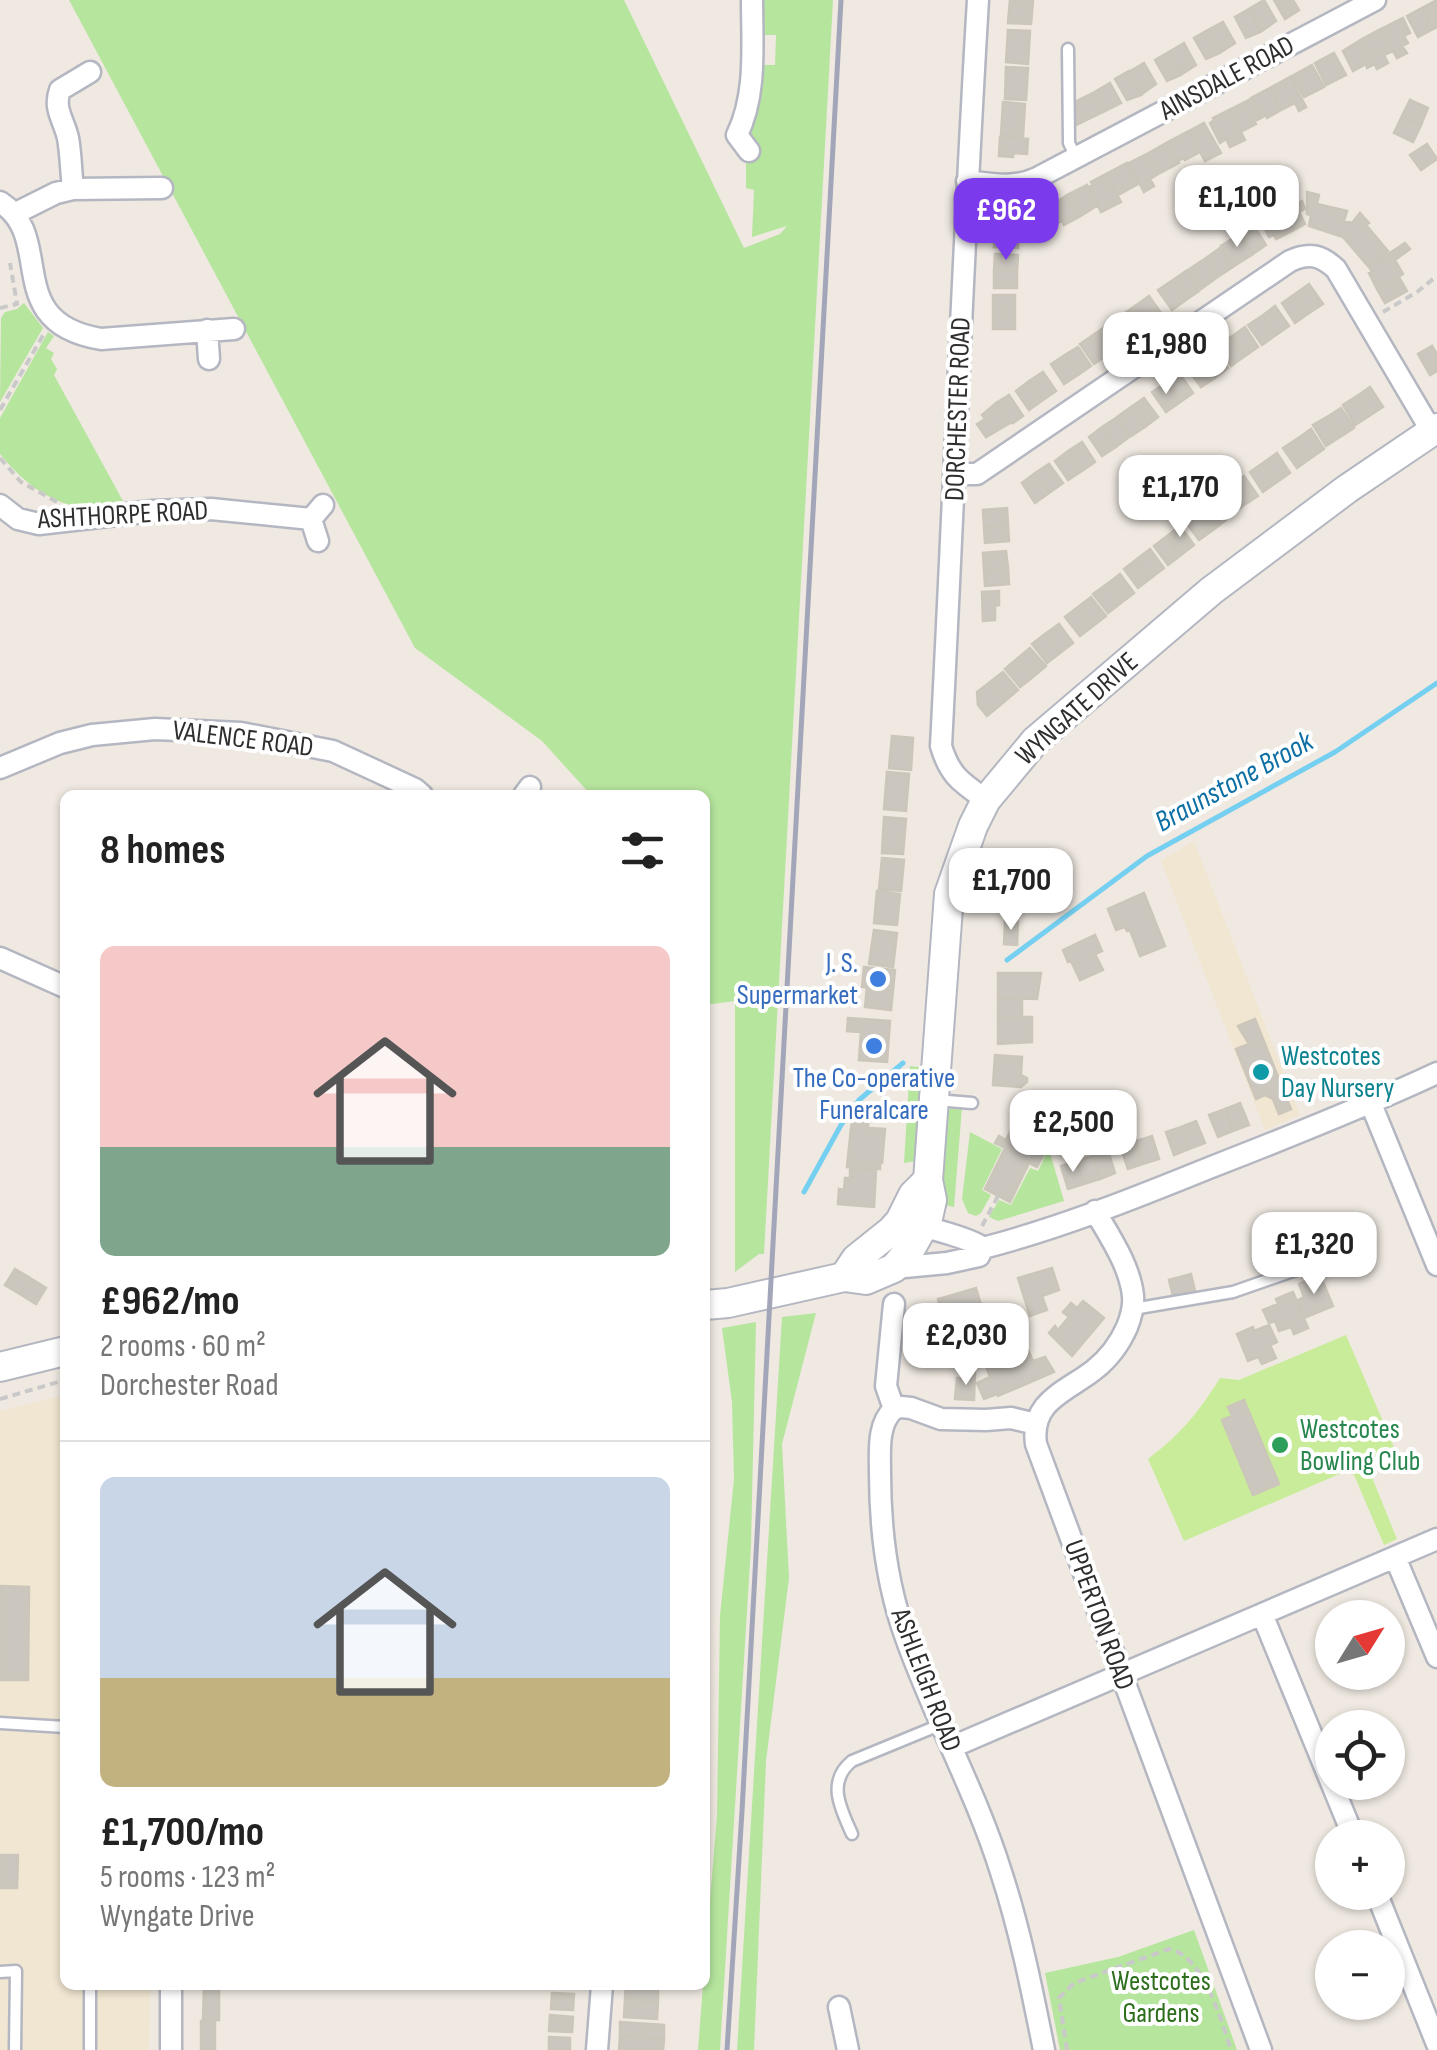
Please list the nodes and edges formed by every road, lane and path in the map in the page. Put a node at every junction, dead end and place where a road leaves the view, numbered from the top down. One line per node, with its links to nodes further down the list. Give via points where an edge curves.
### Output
1 (752, 0): 6 (street, via 751,84)
2 (978, 0): 8 (street, DORCHESTER ROAD)
3 (1375, 0): 7 (street, AINSDALE ROAD)
4 (1068, 49): 7 (lane, via 1069,143)
5 (90, 72): 10 (street, via 60,90 56,100)
6 (734, 140)
7 (1076, 158): 8 (street, AINSDALE ROAD, via 1023,184)
8 (967, 181): 23 (street, DORCHESTER ROAD)
9 (162, 188): 10 (street)
10 (73, 189): 11 (street)
11 (8, 208): 15 (street, via 25,236 33,292)
12 (10, 262): 14 (path, via 17,304)
13 (1437, 276): 16 (path)
14 (0, 308)
15 (52, 319): 18 (street, via 80,336 101,339); 20 (path)
16 (1366, 322): 21 (street); 23 (street, via 1336,269 1320,257 1300,256 977,474)
17 (234, 329): 18 (street)
18 (207, 330): 19 (street)
19 (209, 359)
20 (0, 410)
21 (1434, 430): 29 (street, WYNGATE DRIVE, via 1211,591 1035,740)
22 (0, 458): 25 (path, via 21,482 73,508)
23 (956, 474): 29 (street, DORCHESTER ROAD, via 941,746 954,777)
24 (0, 504): 25 (street, ASHTHORPE ROAD, via 39,524)
25 (76, 520): 26 (street, ASHTHORPE ROAD, via 211,509 317,512)
26 (318, 541)
27 (0, 768): 28 (street, VALENCE ROAD, via 92,736 155,729 242,733 333,751)
28 (416, 790)
29 (986, 800): 33 (street, WYNGATE DRIVE, via 949,894)
30 (0, 958): 31 (street)
31 (60, 985)
32 (1437, 1073): 35 (street)
33 (935, 1100): 34 (lane); 38 (street, WYNGATE DRIVE, via 932,1200)
34 (972, 1103)
35 (1371, 1104): 37 (street); 41 (street)
36 (998, 1196): 39 (path, via 982,1225)
37 (1095, 1211): 39 (street); 47 (street, via 1123,1262)
38 (913, 1228): 39 (street); 40 (street, via 922,1248); 42 (street); 44 (street, via 891,1232)
39 (983, 1239): 40 (street, via 979,1256)
40 (947, 1263): 42 (street)
41 (1437, 1264)
42 (894, 1268): 44 (street, via 866,1280)
43 (1299, 1269): 47 (lane, via 1233,1292)
44 (844, 1277): 46 (street)
45 (894, 1304): 52 (street, ASHLEIGH ROAD, via 886,1386)
46 (710, 1305)
47 (1133, 1310): 53 (street, via 1112,1352 1049,1400)
48 (60, 1352): 49 (street)
49 (0, 1367)
50 (60, 1381): 51 (path)
51 (0, 1398)
52 (894, 1409): 53 (street); 60 (street, ASHLEIGH ROAD, via 882,1423 880,1456 888,1574 906,1640)
53 (1036, 1424): 58 (street, UPPERTON ROAD, via 1036,1444)
54 (1437, 1539): 55 (street)
55 (1396, 1557): 56 (street); 57 (street)
56 (1262, 1614): 58 (street); 63 (street)
57 (1437, 1657)
58 (1121, 1674): 62 (street); 80 (street, UPPERTON ROAD)
59 (0, 1723): 61 (lane)
60 (942, 1724): 62 (street, ASHLEIGH ROAD); 64 (lane, via 842,1769 837,1791)
61 (60, 1727)
62 (952, 1747): 77 (street, ASHLEIGH ROAD, via 1001,1872)
63 (1347, 1820)
64 (852, 1834)
65 (1383, 1910): 71 (street)
66 (0, 1972): 72 (lane, via 16,1971)
67 (90, 1990): 73 (lane)
68 (171, 1990): 74 (street)
69 (602, 1990): 75 (street)
70 (839, 2006): 76 (street)
71 (1437, 2044)
72 (15, 2050)
73 (90, 2050)
74 (171, 2050)
75 (597, 2050)
76 (848, 2050)
77 (1044, 2050)
78 (1067, 2050): 79 (path, via 1059,1998 1074,1984 1169,1949 1195,1964)
79 (1231, 2050)
80 (1260, 2050)

